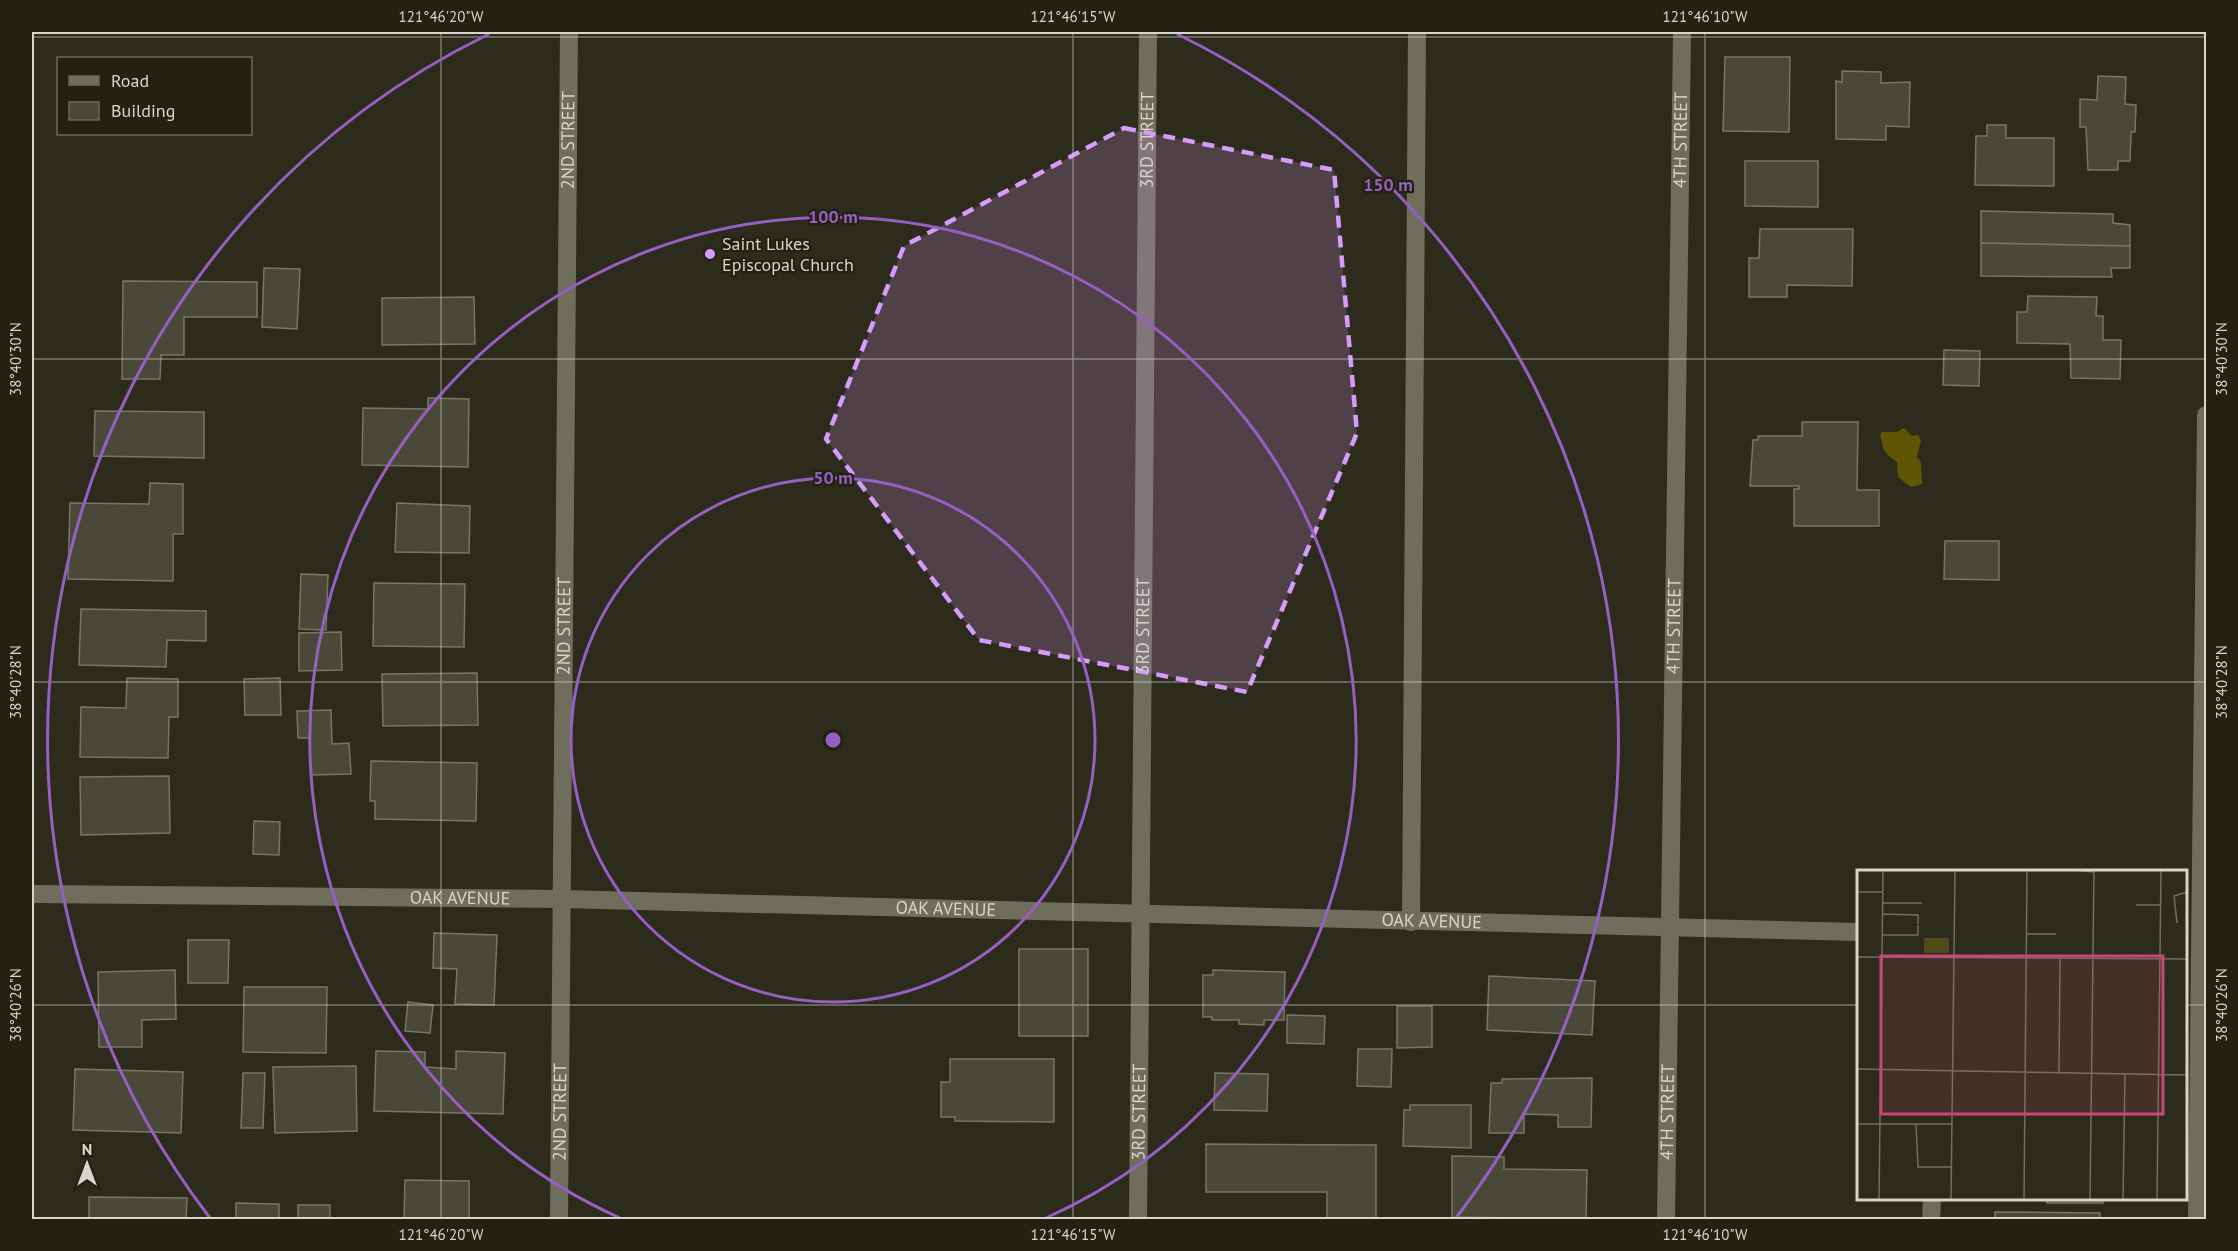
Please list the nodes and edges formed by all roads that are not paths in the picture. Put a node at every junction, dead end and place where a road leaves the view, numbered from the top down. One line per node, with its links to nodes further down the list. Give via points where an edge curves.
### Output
1 (569, 32): 7 (street, 2ND STREET)
2 (1148, 32): 8 (street, 3RD STREET)
3 (1417, 32): 9 (street)
4 (1682, 32): 10 (street, 4TH STREET)
5 (2206, 415): 12 (street)
6 (32, 894): 7 (street, OAK AVENUE)
7 (562, 899): 8 (street, OAK AVENUE); 14 (street, 2ND STREET)
8 (1141, 915): 9 (street, OAK AVENUE); 15 (street, 3RD STREET)
9 (1411, 922): 10 (street, OAK AVENUE)
10 (1670, 928): 11 (street, OAK AVENUE); 16 (street, 4TH STREET)
11 (1857, 932)
12 (2197, 939): 18 (street)
13 (1932, 1200): 17 (street)
14 (559, 1220)
15 (1138, 1220)
16 (1666, 1220)
17 (1931, 1220)
18 (2197, 1220)

